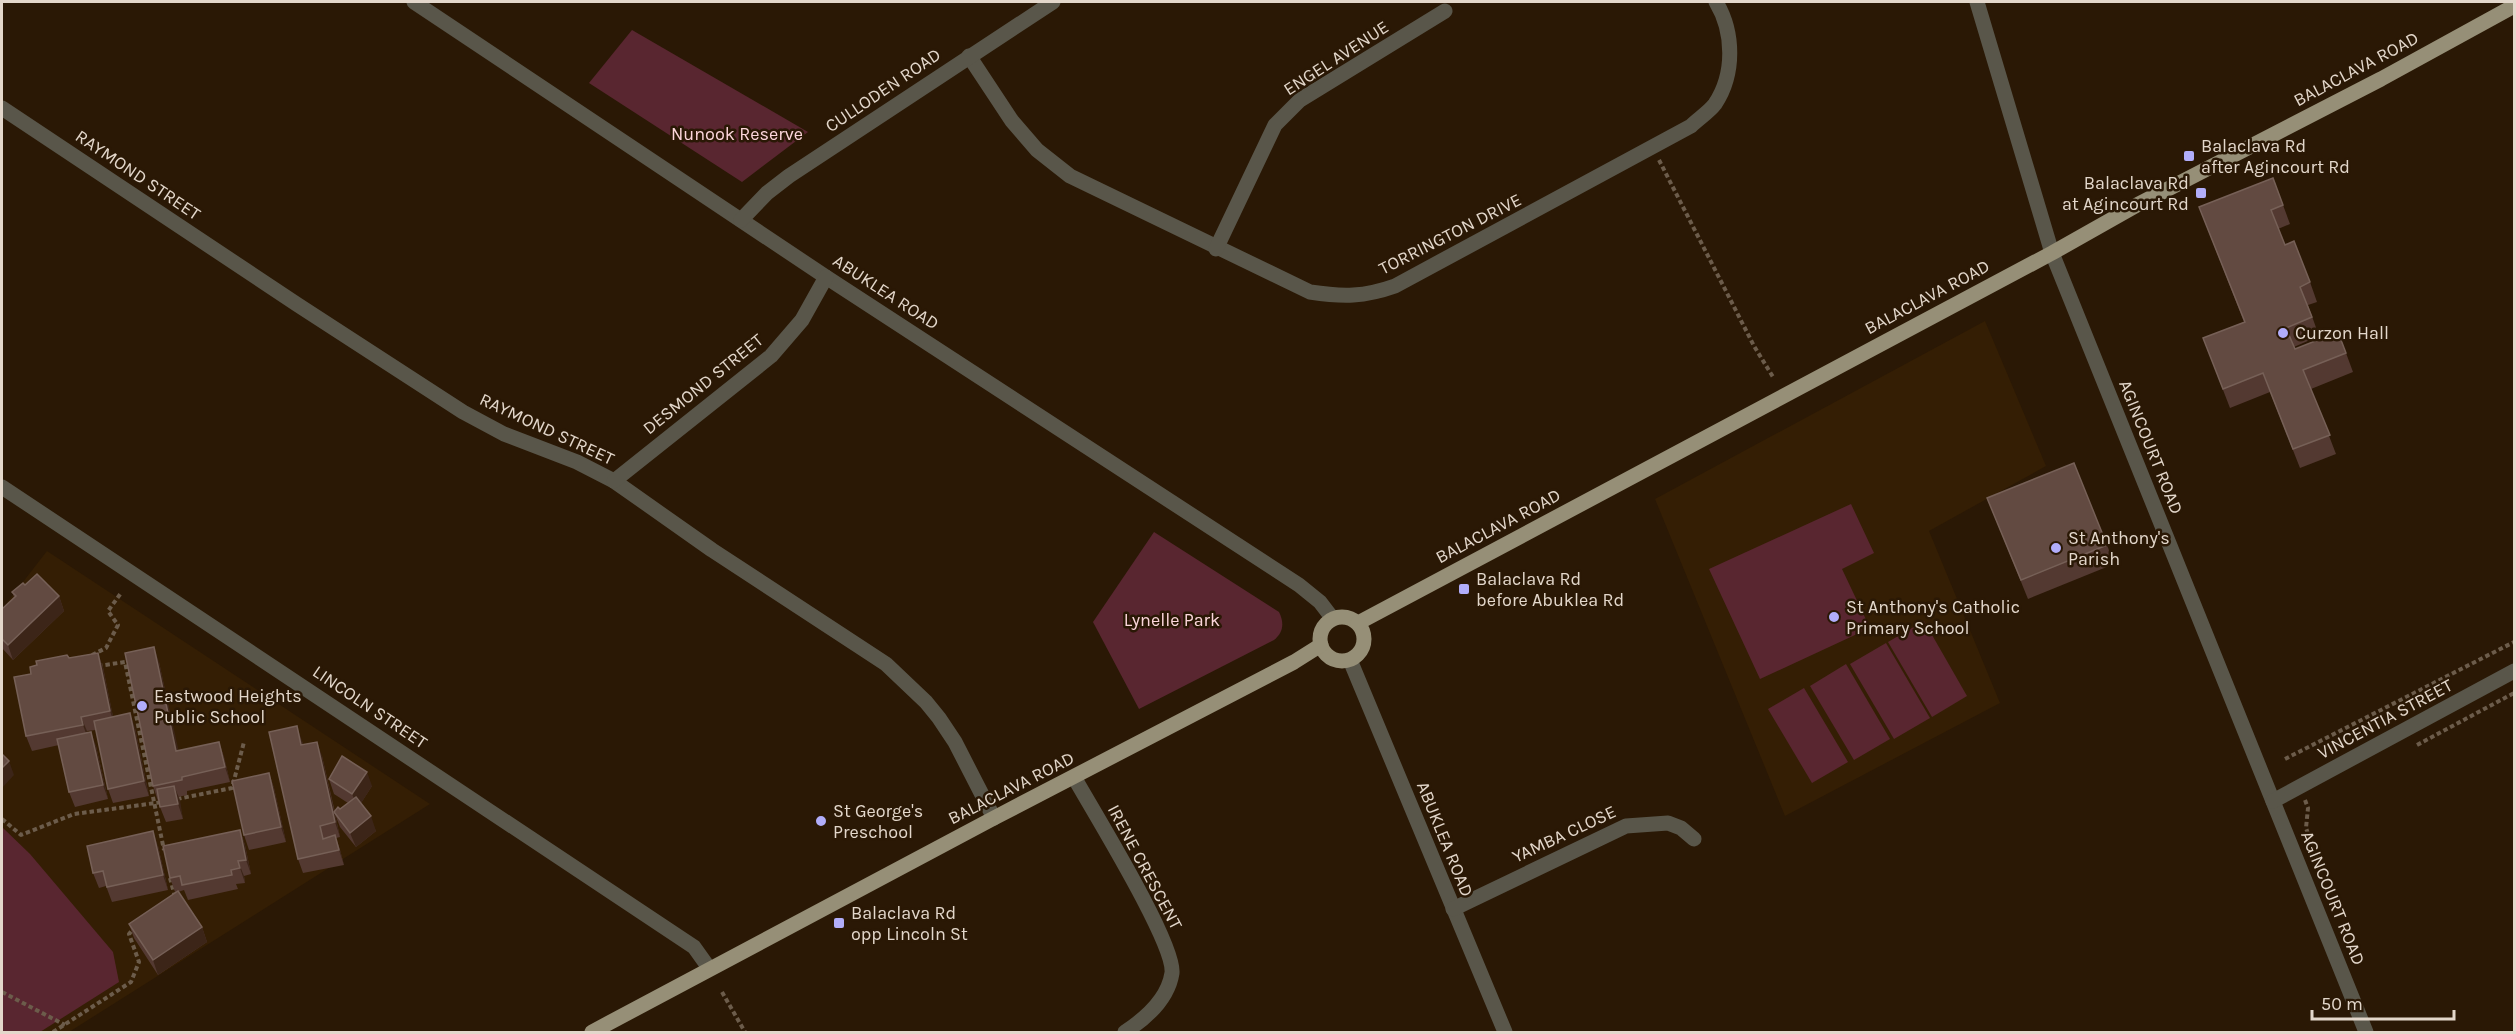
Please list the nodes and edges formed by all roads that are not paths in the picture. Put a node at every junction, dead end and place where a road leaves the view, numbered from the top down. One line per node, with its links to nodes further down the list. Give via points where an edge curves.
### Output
1 (414, 2): 9 (street, ABUKLEA ROAD)
2 (1053, 2): 7 (street, CULLODEN ROAD)
3 (1716, 2): 10 (street, TORRINGTON DRIVE, via 1727,24 1731,48 1725,80 1714,104 1691,126 1395,286 1370,295 1341,297 1310,292)
4 (1977, 2): 11 (street, AGINCOURT ROAD)
5 (2514, 6): 11 (main road, BALACLAVA ROAD)
6 (1445, 11): 10 (street, ENGEL AVENUE, via 1300,100 1275,125)
7 (969, 56): 9 (street, CULLODEN ROAD, via 789,176 767,192); 10 (street, TORRINGTON DRIVE, via 1036,150 1070,176)
8 (2, 108): 13 (street, RAYMOND STREET, via 463,412)
9 (741, 220): 12 (street, ABUKLEA ROAD)
10 (1216, 249)
11 (2052, 253): 16 (main road, BALACLAVA ROAD); 21 (street, AGINCOURT ROAD)
12 (826, 277): 13 (street, DESMOND STREET, via 802,320 771,356); 15 (street, ABUKLEA ROAD, via 1299,585)
13 (614, 481): 22 (street, RAYMOND STREET, via 893,670 939,718)
14 (2, 487): 25 (street, LINCOLN STREET, via 694,947)
15 (1333, 619): 16 (main road, via 1344,616); 17 (main road, via 1322,629)
16 (1358, 623): 18 (main road, via 1365,636 1364,644)
17 (1321, 645): 18 (main road, via 1335,660); 20 (main road, BALACLAVA ROAD)
18 (1350, 660): 24 (street, ABUKLEA ROAD)
19 (2514, 671): 21 (street, VINCENTIA STREET)
20 (1074, 777): 22 (main road, BALACLAVA ROAD); 27 (street, IRENE CRESCENT, via 1161,933 1172,972 1161,1002)
21 (2273, 801): 29 (street, AGINCOURT ROAD)
22 (994, 818): 25 (main road, BALACLAVA ROAD)
23 (1694, 839): 24 (street, YAMBA CLOSE, via 1681,828 1668,824 1626,826)
24 (1453, 909): 28 (street, ABUKLEA ROAD)
25 (709, 968): 26 (main road, BALACLAVA ROAD)
26 (592, 1032)
27 (1125, 1032)
28 (1505, 1032)
29 (2366, 1032)

